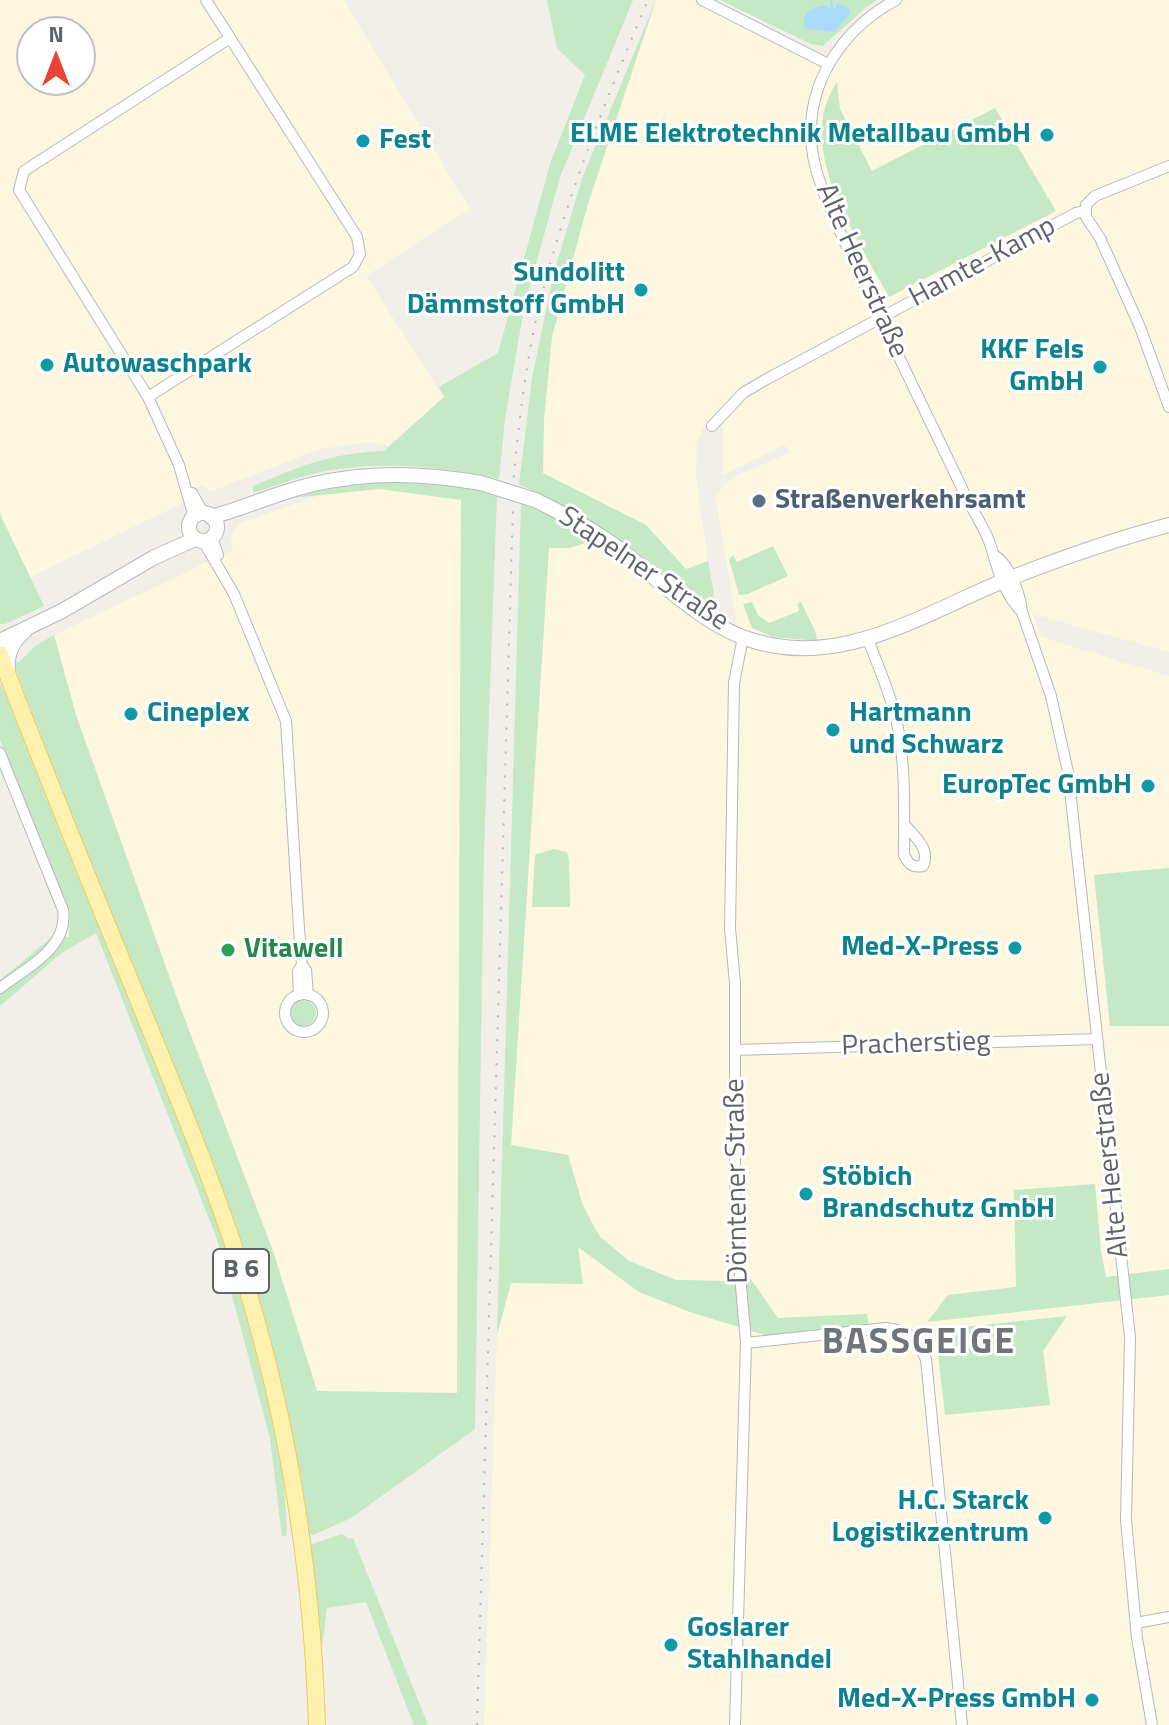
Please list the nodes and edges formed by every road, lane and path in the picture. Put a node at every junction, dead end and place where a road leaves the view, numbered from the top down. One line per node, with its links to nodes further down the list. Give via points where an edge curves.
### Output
1 (206, 0): 4 (street)
2 (702, 0): 5 (street)
3 (896, 0): 5 (street, Alte Heerstraße, via 863,22)
4 (230, 38): 9 (street, via 24,171 19,190); 9 (street, via 357,237 360,254 353,267)
5 (828, 64): 8 (street, Alte Heerstraße, via 813,109 815,163 828,204)
6 (1169, 166): 7 (street, Hamte-Kamp, via 1095,196)
7 (1086, 208): 8 (street, Hamte-Kamp); 10 (street, via 1140,327)
8 (881, 319): 11 (street, Hamte-Kamp, via 743,393); 14 (street, Alte Heerstraße, via 993,562)
9 (148, 397): 13 (street)
10 (1169, 407)
11 (712, 426)
12 (1169, 525): 14 (street, Stapelner Straße)
13 (203, 527): 15 (street, Stapelner Straße); 16 (street, Stapelner Straße, bridge, via 309,485 377,474 412,473 481,483 535,500 605,539 709,620); 24 (street, via 286,721)
14 (1007, 580): 17 (street, Stapelner Straße); 25 (street, Alte Heerstraße, via 1051,696 1068,772)
15 (22, 633): 18 (street, Stapelner Straße); 20 (street, via 7,658)
16 (743, 637): 17 (street, Stapelner Straße, via 806,648); 26 (street, Dörntener Straße, via 733,718 730,928)
17 (868, 639): 22 (street, via 898,726)
18 (0, 642)
19 (0, 655): 20 (main road, B 6)
20 (9, 677): 30 (main road, B 6, via 237,1255 294,1492)
21 (0, 753): 23 (street, via 65,919 52,949)
22 (904, 824)
23 (0, 988)
24 (303, 995)
25 (1097, 1039): 26 (street, Pracherstieg); 29 (street, Alte Heerstraße, via 1130,1337 1126,1520)
26 (735, 1050): 27 (street, Dörntener Straße, via 735,1218)
27 (746, 1343): 31 (street, Dörntener Straße); 32 (street, via 886,1328 905,1330 916,1340 926,1359)
28 (1169, 1617): 29 (street)
29 (1136, 1623): 33 (street, Alte Heerstraße)
30 (317, 1725)
31 (735, 1725)
32 (962, 1725)
33 (1152, 1725)

